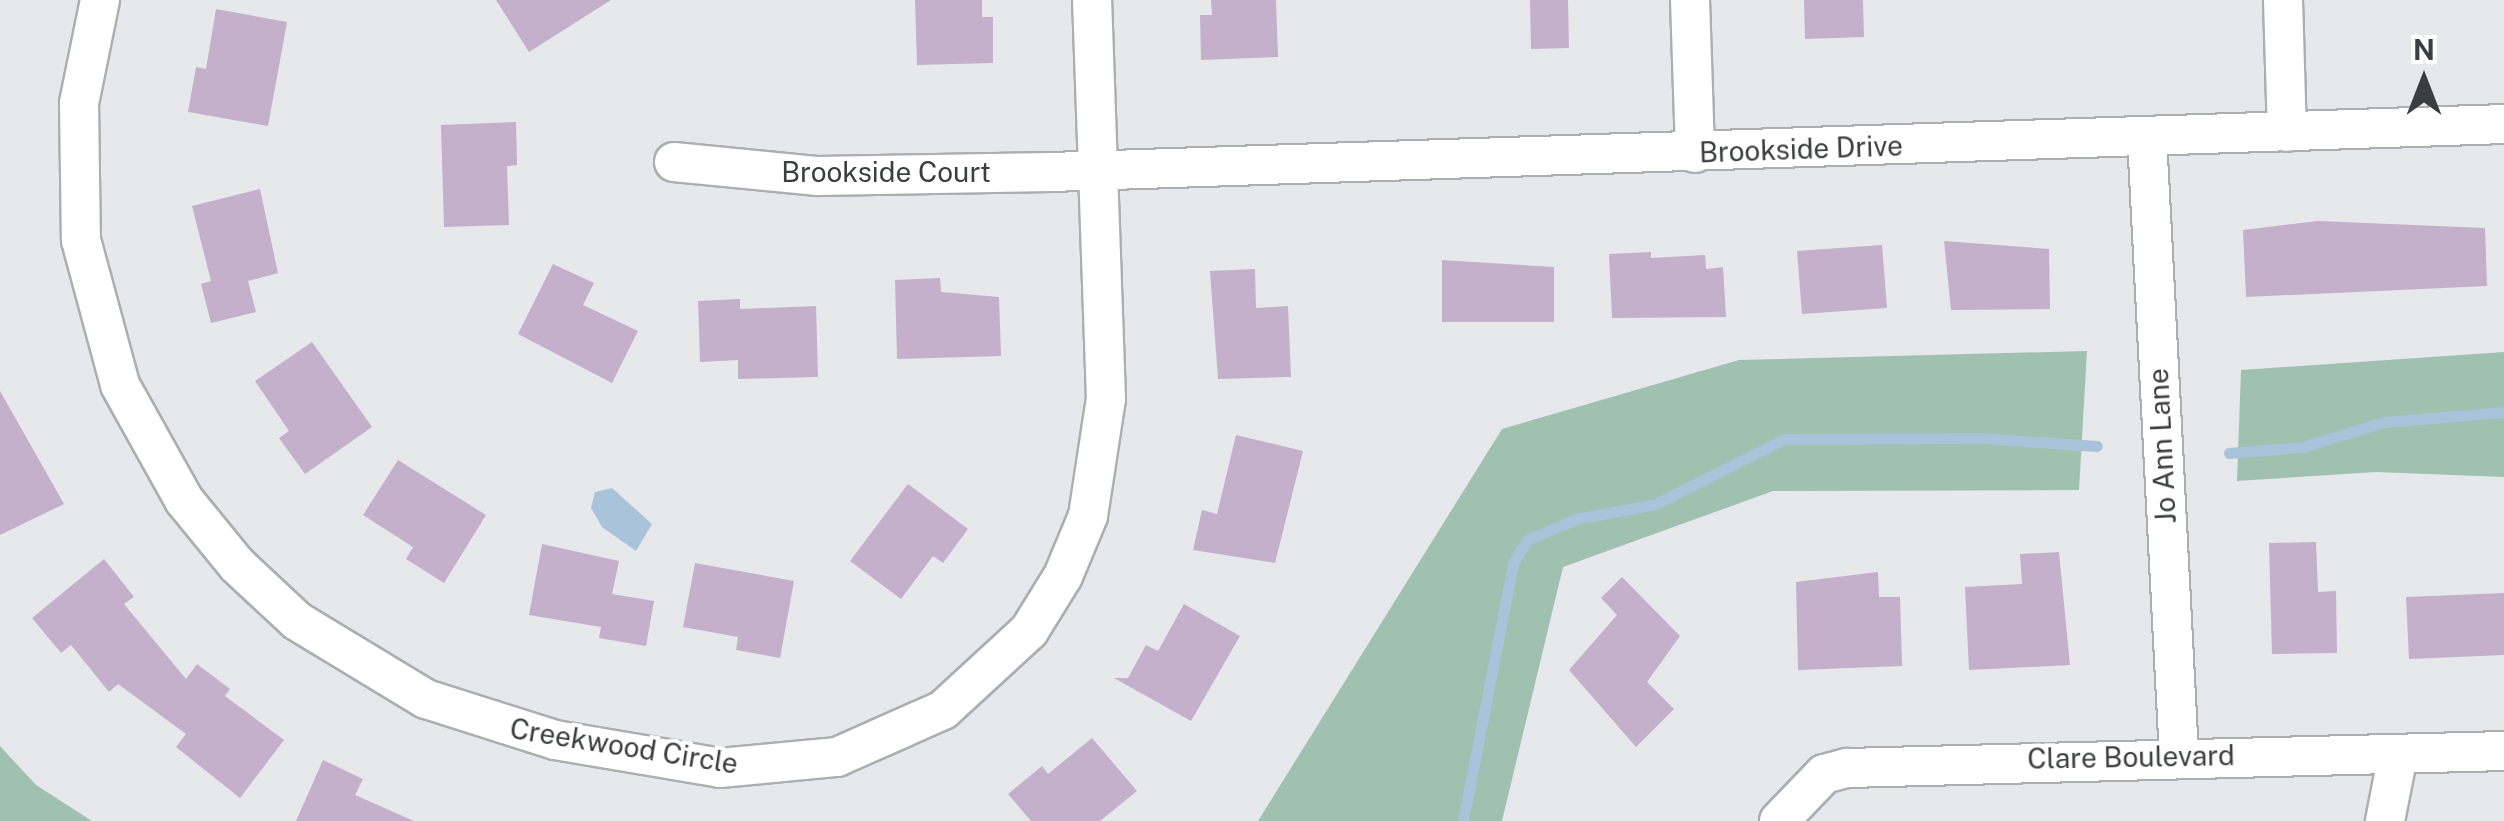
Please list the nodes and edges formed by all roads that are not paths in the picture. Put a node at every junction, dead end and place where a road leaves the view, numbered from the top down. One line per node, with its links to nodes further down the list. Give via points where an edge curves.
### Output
1 (100, 0): 10 (street, Creekwood Circle, via 78,103 81,240 98,322 120,384 175,486 237,565 352,660 426,699 505,728 573,743 720,768 837,757 943,710 1029,631 1064,576 1100,462 1106,400)
2 (1092, 0): 10 (street, Creekwood Circle)
3 (1690, 0): 8 (street)
4 (2283, 0): 6 (street)
5 (2504, 124): 6 (street, Brookside Drive)
6 (2287, 132): 7 (street, Brookside Drive)
7 (2147, 138): 8 (street, Brookside Drive); 12 (street, Jo Ann Lane)
8 (1695, 153): 10 (street, Brookside Drive)
9 (674, 162): 10 (street, Brookside Court, via 818,176)
10 (1099, 170)
11 (2504, 751): 13 (street, Clare Boulevard)
12 (2179, 754): 13 (street, Clare Boulevard); 14 (street, Clare Boulevard, via 1847,768 1824,774)
13 (2398, 755): 15 (street)
14 (1779, 821)
15 (2386, 821)

